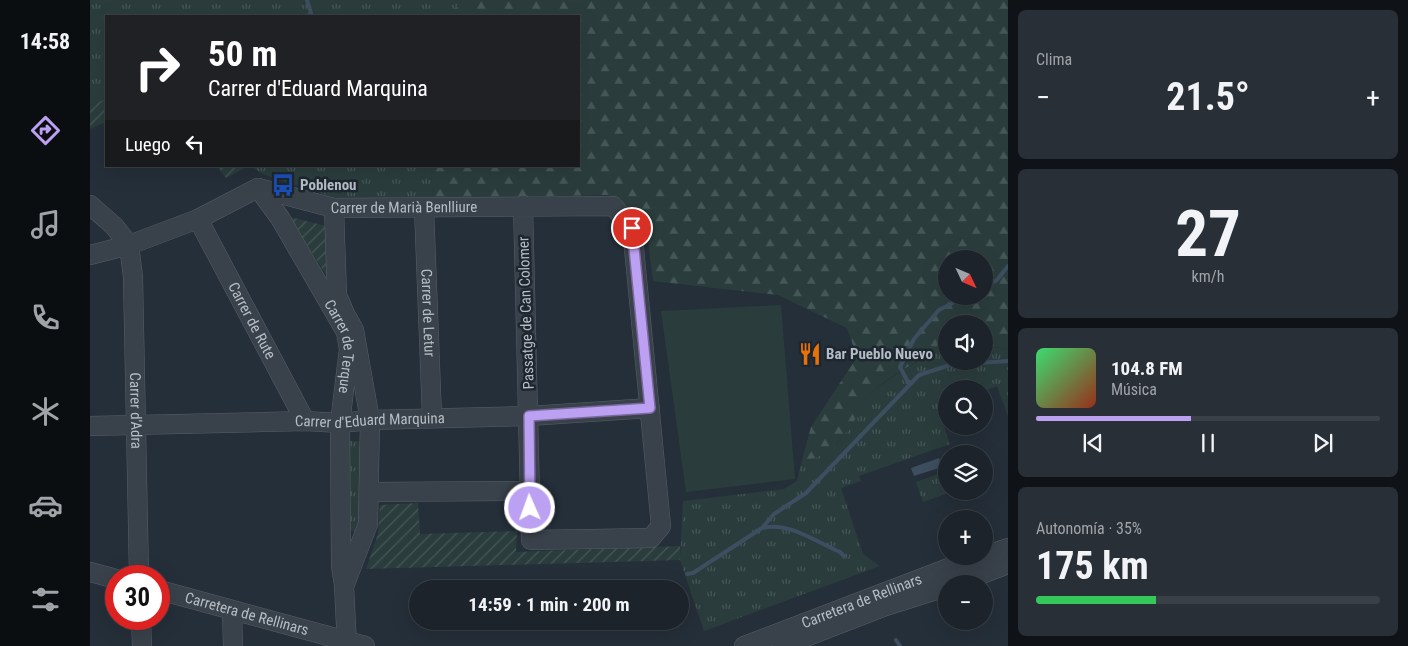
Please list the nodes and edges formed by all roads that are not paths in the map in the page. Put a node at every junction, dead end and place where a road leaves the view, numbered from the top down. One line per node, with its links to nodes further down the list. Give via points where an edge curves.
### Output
1 (258, 188): 4 (street, Carrer de Marià Benlliure); 6 (street); 14 (street, Carrer de Terque, via 280,218 346,332 348,349)
2 (90, 205): 7 (street, via 114,226)
3 (523, 205): 5 (street, Carrer de Marià Benlliure); 9 (street, Carrer de Marià Benlliure, via 613,206 632,228); 10 (street, Passatge de Can Colomer)
4 (334, 208): 5 (street, Carrer de Marià Benlliure); 12 (street, Carrer de Terque, via 337,295 356,336)
5 (424, 208): 11 (street, Carrer de Letur)
6 (198, 219): 7 (street); 13 (street, Carrer de Rute)
7 (129, 245): 8 (street); 16 (street, Carrer d'Adra, via 133,277)
8 (90, 255)
9 (650, 408): 10 (street, Carrer d'Eduard Marquina); 17 (street, Passatge de Can Colomer, via 660,526 651,538 531,540)
10 (529, 416): 11 (street, Carrer d'Eduard Marquina); 17 (street, Passatge de Can Colomer)
11 (432, 417): 12 (street, Carrer d'Eduard Marquina)
12 (370, 420): 14 (street, Carrer d'Eduard Marquina); 18 (street, Carrer de Terque)
13 (305, 422): 14 (street, Carrer d'Eduard Marquina); 16 (street, Carrer d'Eduard Marquina)
14 (340, 423): 19 (street, Carrer de Terque)
15 (90, 426): 16 (street, Carrer d'Eduard Marquina)
16 (137, 426): 23 (street, Carrer d'Adra)
17 (529, 491): 18 (street)
18 (369, 492): 20 (street, Carrer de Terque, via 368,524)
19 (342, 528): 20 (street, via 352,538); 27 (street, Carrer de Terque)
20 (364, 534): 27 (street, Carrer de Terque)
21 (1008, 548): 35 (street, Carretera de Rellinars)
22 (1008, 564): 26 (street)
23 (139, 565)
24 (90, 572): 25 (street)
25 (105, 575)
26 (979, 575)
27 (344, 585): 32 (street, Carrer de Terque)
28 (938, 590): 36 (street, Carretera de Rellinars)
29 (170, 593): 30 (street, Carretera de Rellinars)
30 (232, 611): 32 (street, Carretera de Rellinars); 34 (street)
31 (141, 630): 33 (street)
32 (353, 644)
33 (142, 646)
34 (233, 646)
35 (744, 646)
36 (782, 646)

